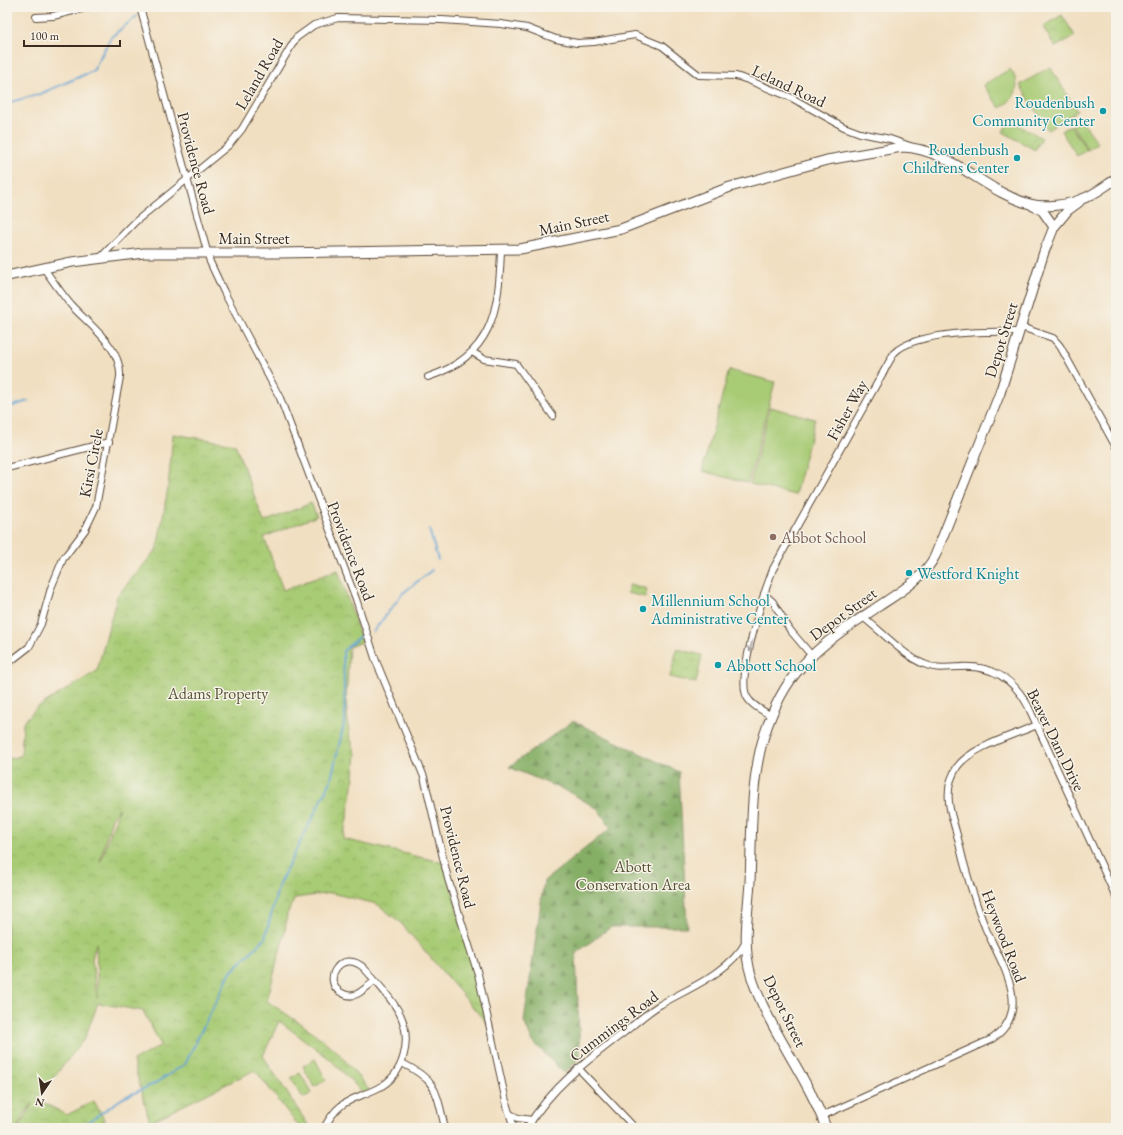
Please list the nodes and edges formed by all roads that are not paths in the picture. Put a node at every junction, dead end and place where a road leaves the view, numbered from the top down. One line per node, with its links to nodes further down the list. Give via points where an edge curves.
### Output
1 (90, 7): 3 (street, via 54,16)
2 (140, 7): 6 (street, Providence Road)
3 (36, 17)
4 (914, 147): 6 (street, Leland Road, via 844,127 790,97 748,80 736,76 699,75 662,46 635,35 577,43 556,39 527,28 501,24 347,17 314,25 296,38 242,129 229,145); 8 (main road, Main Street, via 935,153 1000,190); 10 (main road, Main Street, via 827,160 730,187 621,229 538,246)
5 (1116, 179): 7 (main road, Main Street)
6 (187, 181): 11 (street, Providence Road); 12 (street, Leland Road, via 135,222)
7 (1081, 200): 8 (main road, Main Street, via 1064,204); 9 (main road, Depot Street, via 1068,210)
8 (1031, 204): 9 (main road, via 1042,210)
9 (1054, 227): 15 (main road, Depot Street)
10 (501, 250): 11 (main road, Main Street); 16 (street, via 495,314 490,328)
11 (208, 254): 12 (main road, Main Street, via 144,253); 35 (street, Providence Road, via 224,292 280,398 356,599 376,661 424,777 448,879 478,974)
12 (100, 258): 13 (main road, Main Street)
13 (44, 267): 14 (main road, Main Street); 19 (street, Kirsi Circle, via 56,286 95,328 114,353 120,366)
14 (7, 276)
15 (1020, 329): 20 (street, Fisher Way, via 1048,336 1057,342); 22 (street, Fisher Way, via 963,333 911,342 897,350 773,569); 23 (main road, Depot Street, via 996,403 935,556 915,581)
16 (472, 352): 17 (street, via 450,368); 18 (street, via 484,360 516,364)
17 (428, 377)
18 (553, 416)
19 (109, 442): 21 (street); 25 (street, Kirsi Circle, via 93,514 85,530 63,559 51,588 41,624 29,648)
20 (1116, 447)
21 (7, 468)
22 (764, 594): 24 (street, via 773,602 790,630); 26 (street, Fisher Way, one-way to 26, via 745,668 744,683 747,698)
23 (863, 617): 24 (main road, Depot Street); 27 (street, Beaver Dam Drive, via 924,664 936,668 977,668 1002,676 1021,694)
24 (812, 656): 26 (main road, Depot Street, via 786,687)
25 (7, 664)
26 (772, 716): 31 (main road, Depot Street, via 761,748 754,797)
27 (1037, 725): 29 (street, Beaver Dam Drive); 36 (street, Heywood Road, via 983,748 967,758 954,773 949,790 950,812 971,888 1012,989 1012,1009 1006,1026 992,1039)
28 (1116, 878): 29 (street)
29 (1109, 881): 30 (street, Beaver Dam Drive)
30 (1116, 898)
31 (746, 942): 34 (street, Cummings Road, via 708,979 656,1008); 36 (main road, Depot Street, via 750,973 759,1000)
32 (375, 981): 32 (street, via 358,994 346,995 334,985 333,974 339,965 354,961); 33 (street, via 396,1008 402,1021 405,1046)
33 (402, 1063): 38 (street, via 386,1083 351,1099 340,1107); 39 (street, via 430,1080)
34 (578, 1068): 37 (street, Cummings Road); 42 (street)
35 (510, 1114): 37 (street); 40 (street, Providence Road)
36 (822, 1116): 43 (main road, Depot Street)
37 (532, 1120): 41 (street, Cummings Road)
38 (324, 1128)
39 (445, 1128)
40 (514, 1128)
41 (527, 1128)
42 (635, 1128)
43 (826, 1128)

